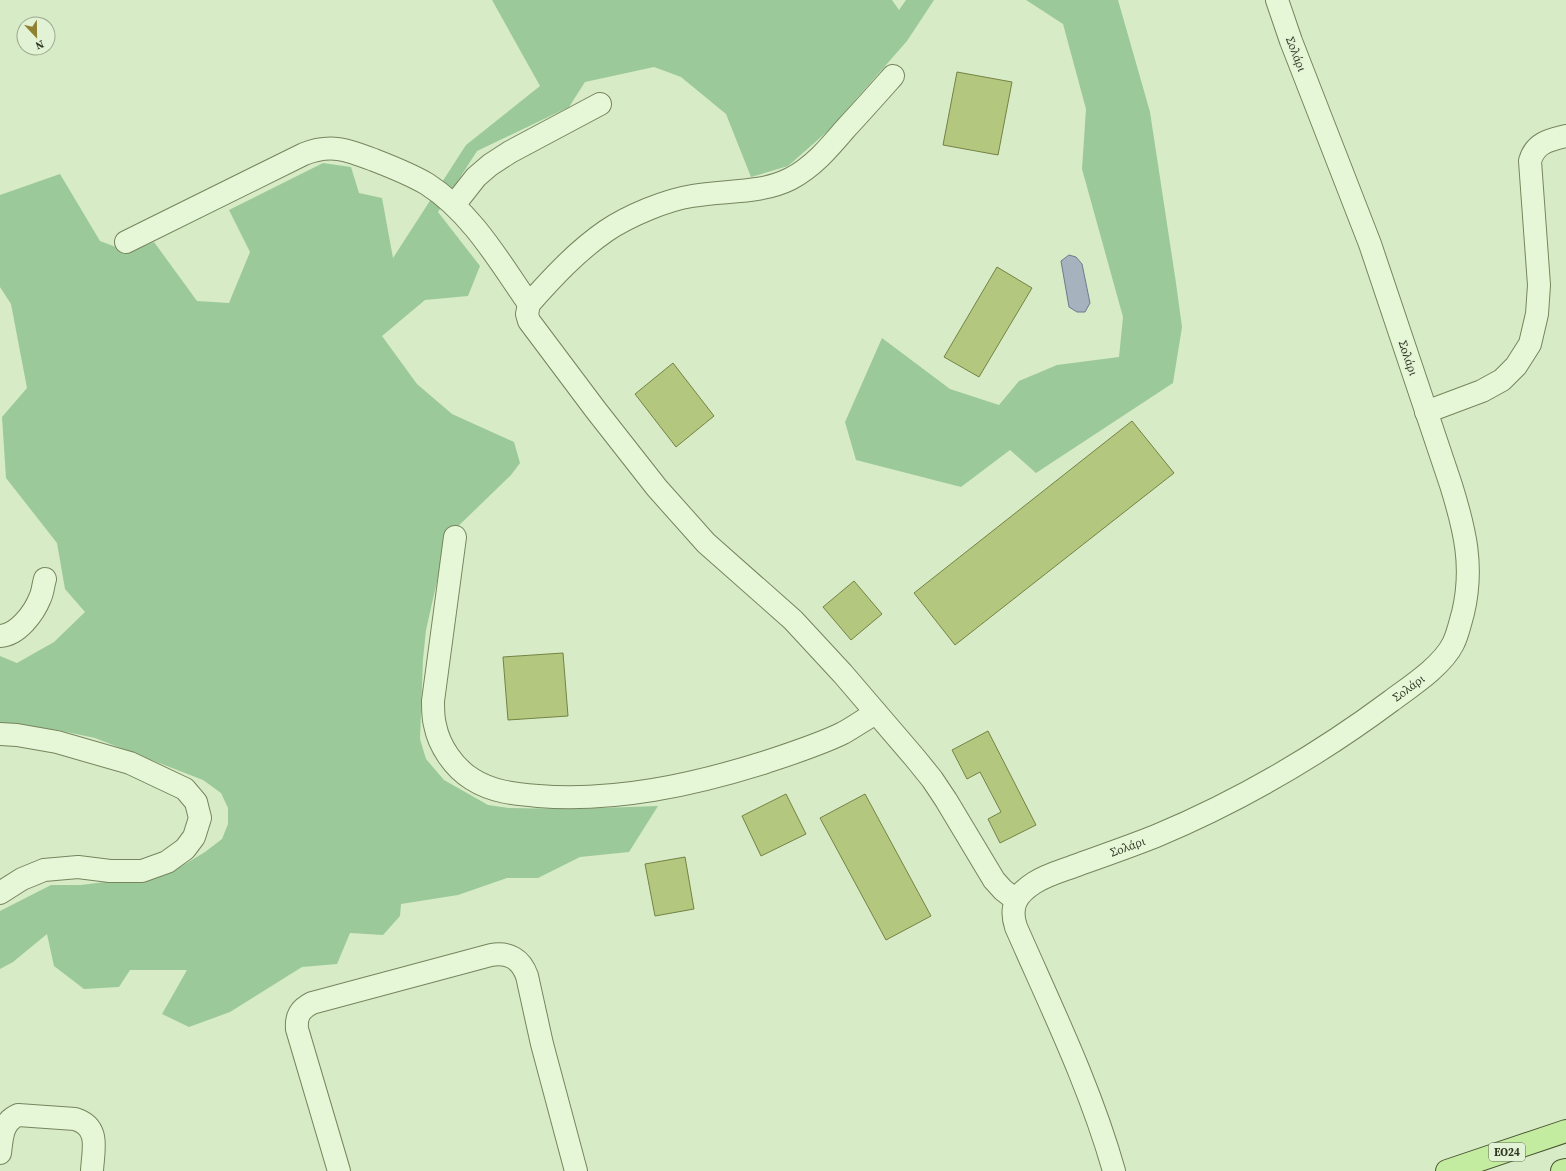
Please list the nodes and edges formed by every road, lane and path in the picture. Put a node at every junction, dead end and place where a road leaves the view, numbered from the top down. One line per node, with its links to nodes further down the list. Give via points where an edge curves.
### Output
1 (1276, 0): 8 (street, Σολάρι, via 1370,244)
2 (893, 76): 7 (street, via 820,158 804,170 785,181 765,188 680,198 619,224 596,238)
3 (600, 104): 5 (street, via 490,165 476,177)
4 (1566, 136): 8 (street, via 1539,145 1530,161 1539,285 1537,314 1530,344 1516,366 1502,380 1482,391)
5 (454, 205): 6 (street, via 427,184 402,172 344,150 323,148 304,154); 7 (street, via 471,222)
6 (126, 242)
7 (529, 304): 12 (street, via 529,321 656,488 706,543 793,620)
8 (1426, 412): 15 (street, Σολάρι, via 1461,517 1468,557 1464,607 1455,638 1446,655 1414,684 1367,719 1289,770 1213,810 1156,836 1045,877 1023,891)
9 (455, 537): 12 (street, via 433,701 435,725 442,746 455,764 471,778 489,788 516,794 559,797 598,797 657,789 734,772 787,755 842,733)
10 (44, 579): 11 (street, via 41,597 29,617 15,630)
11 (0, 636)
12 (876, 712): 15 (street, via 942,794 998,886)
13 (0, 734): 14 (street, via 57,742 130,763 184,789 196,802 200,818 194,837 185,849 167,862 142,871 110,871 78,866 44,870 22,878)
14 (0, 893)
15 (1016, 900): 22 (street, via 1013,913 1016,927 1099,1121)
16 (1566, 1131): 23 (main road, ΕΟ24)
17 (0, 1153): 19 (street, via 6,1123 18,1114 75,1119 83,1121 93,1132)
18 (1566, 1170): 24 (main road)
19 (92, 1171)
20 (339, 1171): 21 (street, via 297,1029 299,1013 312,1003 501,953 518,960 524,967)
21 (576, 1171)
22 (1114, 1171)
23 (1447, 1171)
24 (1562, 1171)

